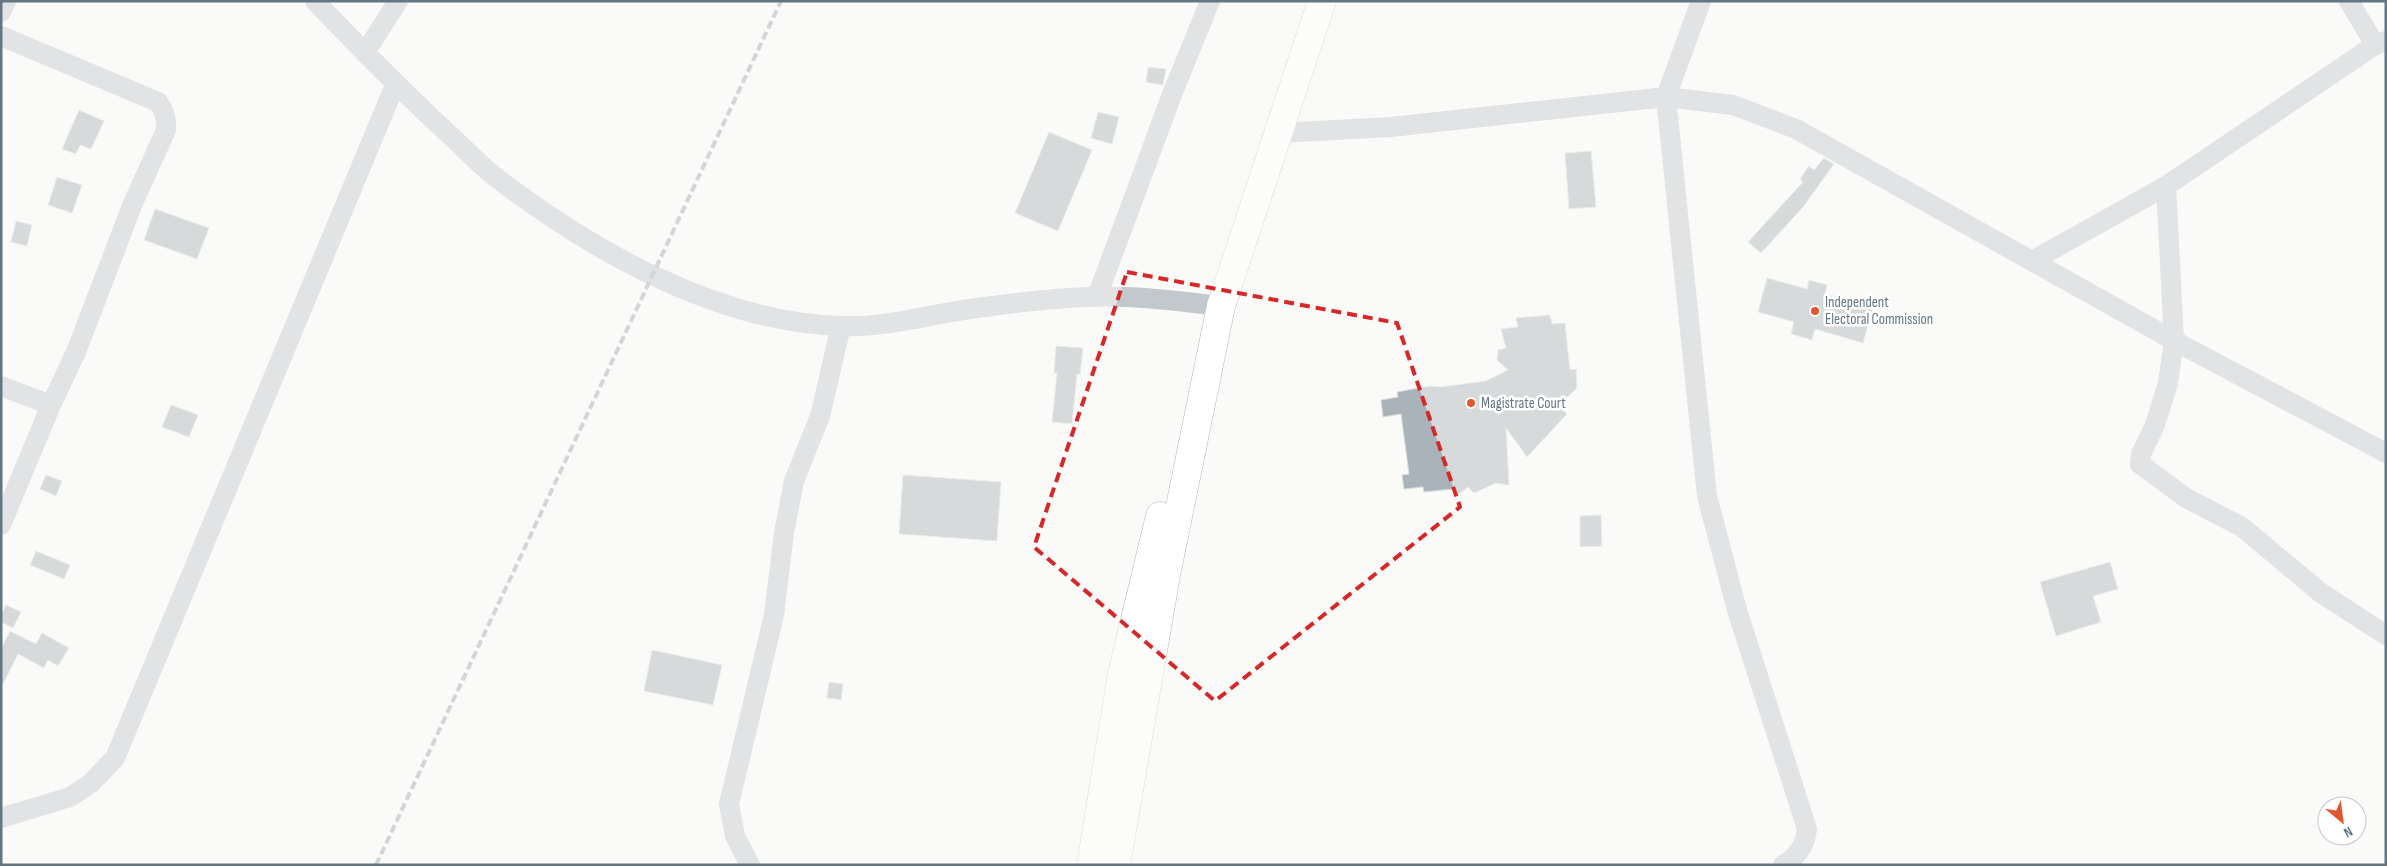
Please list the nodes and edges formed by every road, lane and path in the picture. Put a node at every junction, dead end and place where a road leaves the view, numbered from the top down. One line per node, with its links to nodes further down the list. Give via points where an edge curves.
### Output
1 (6, 1): 8 (street)
2 (316, 1): 11 (street)
3 (398, 1): 11 (street)
4 (1210, 1): 17 (street)
5 (1322, 1): 14 (highway)
6 (1701, 1): 13 (street)
7 (2349, 1): 10 (street)
8 (1, 12)
9 (1, 36): 23 (street, via 158,102 167,122 76,352)
10 (2380, 43): 15 (street)
11 (365, 53): 12 (street)
12 (395, 85): 19 (street, via 497,178 592,243 653,274 733,308 786,321); 27 (street, via 115,758 91,784 70,797)
13 (1666, 97): 14 (street, via 1391,127); 16 (street, via 1733,105 1796,129); 28 (street, via 1707,496 1737,610 1807,829 1805,842)
14 (1279, 133): 18 (highway)
15 (2166, 186): 16 (street); 20 (street)
16 (2032, 261): 20 (street)
17 (1097, 297): 18 (street, via 1140,297); 19 (street, via 977,308 873,325)
18 (1221, 306): 21 (highway)
19 (841, 326): 29 (street, via 820,416 794,481 774,615 729,804 735,836)
20 (2174, 340): 24 (street); 26 (street, via 2168,383 2155,425 2140,454 2140,464 2186,498 2242,527 2321,593)
21 (1205, 374): 30 (highway, via 1171,468 1122,674); 31 (highway, via 1166,575)
22 (1, 386): 23 (street)
23 (51, 405): 25 (street)
24 (2386, 453)
25 (1, 525)
26 (2386, 635)
27 (1, 818)
28 (1794, 861)
29 (750, 865)
30 (1092, 865)
31 (1116, 865)

